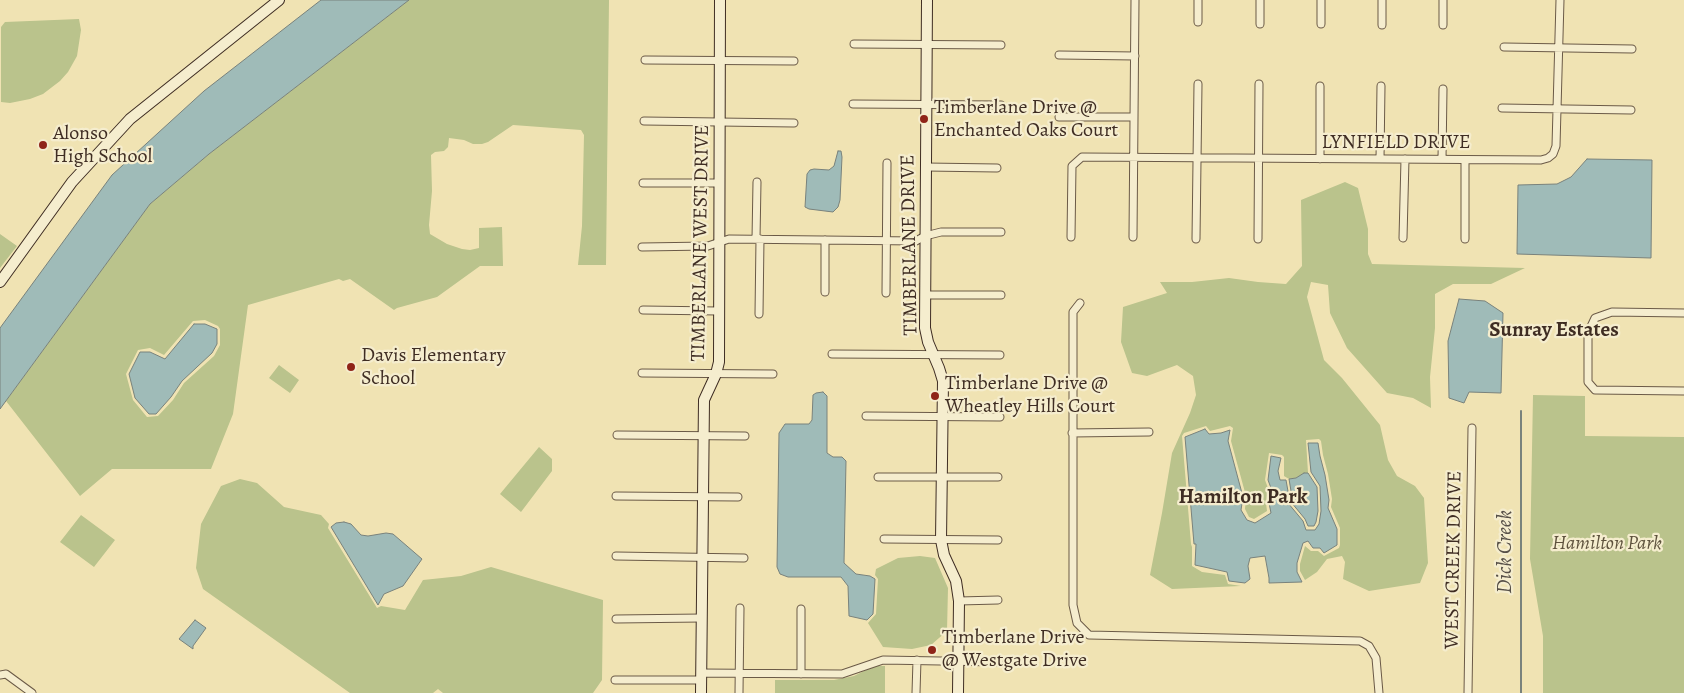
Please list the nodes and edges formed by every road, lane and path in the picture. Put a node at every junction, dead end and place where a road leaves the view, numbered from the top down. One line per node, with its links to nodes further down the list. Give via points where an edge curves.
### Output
1 (280, 0): 70 (street, via 130,119 72,182)
2 (720, 0): 25 (street, TIMBERLANE WEST DRIVE)
3 (927, 0): 17 (street, TIMBERLANE DRIVE)
4 (1135, 0): 23 (street)
5 (1198, 0): 11 (street)
6 (1260, 0): 12 (street)
7 (1321, 0): 13 (street)
8 (1382, 0): 14 (street)
9 (1443, 0): 15 (street)
10 (1560, 0): 20 (street, LYNFIELD DRIVE)
11 (1198, 22)
12 (1260, 24)
13 (1321, 24)
14 (1382, 25)
15 (1443, 25)
16 (854, 44): 17 (street)
17 (927, 45): 18 (street); 33 (street, TIMBERLANE DRIVE)
18 (1001, 45)
19 (1504, 47): 20 (street)
20 (1559, 48): 21 (street); 36 (street, LYNFIELD DRIVE)
21 (1632, 48)
22 (1059, 55): 23 (street)
23 (1134, 56): 39 (street)
24 (645, 60): 25 (street)
25 (720, 60): 26 (street); 41 (street, TIMBERLANE WEST DRIVE)
26 (794, 61)
27 (1198, 84): 44 (street)
28 (1259, 84): 45 (street)
29 (1320, 86): 46 (street)
30 (1381, 86): 47 (street)
31 (1443, 89): 49 (street)
32 (853, 104): 33 (street)
33 (927, 104): 34 (street); 52 (street, TIMBERLANE DRIVE)
34 (1001, 105)
35 (1502, 108): 36 (street)
36 (1557, 109): 37 (street); 50 (street, LYNFIELD DRIVE, via 1556,146 1548,158)
37 (1631, 110)
38 (1059, 117): 39 (street)
39 (1134, 117): 43 (street)
40 (644, 121): 41 (street)
41 (719, 122): 42 (street); 56 (street, TIMBERLANE WEST DRIVE)
42 (794, 122)
43 (1134, 158): 44 (street, LYNFIELD DRIVE); 59 (street, LYNFIELD DRIVE, via 1082,157 1072,166); 60 (street)
44 (1197, 158): 45 (street, LYNFIELD DRIVE); 63 (street)
45 (1259, 158): 46 (street, LYNFIELD DRIVE); 64 (street)
46 (1320, 159): 47 (street, LYNFIELD DRIVE)
47 (1380, 159): 48 (street, LYNFIELD DRIVE)
48 (1405, 159): 49 (street, LYNFIELD DRIVE); 61 (street)
49 (1442, 159): 50 (street, LYNFIELD DRIVE)
50 (1465, 160): 65 (street)
51 (888, 163): 67 (street)
52 (926, 167): 53 (street); 58 (street, TIMBERLANE DRIVE)
53 (997, 168)
54 (757, 182): 62 (street)
55 (643, 183): 56 (street)
56 (719, 183): 68 (street, TIMBERLANE WEST DRIVE)
57 (1000, 232): 58 (street, via 941,232)
58 (925, 236): 67 (street, via 916,241); 73 (street, TIMBERLANE DRIVE)
59 (1071, 237)
60 (1132, 237)
61 (1403, 238)
62 (758, 239): 66 (street); 68 (street, via 729,239); 79 (street)
63 (1196, 239)
64 (1258, 239)
65 (1465, 239)
66 (825, 240): 67 (street); 71 (street)
67 (887, 240): 72 (street)
68 (719, 243): 69 (street); 77 (street, TIMBERLANE WEST DRIVE)
69 (642, 247)
70 (0, 282)
71 (825, 292)
72 (886, 294)
73 (925, 295): 74 (street); 81 (street, TIMBERLANE DRIVE, via 924,328)
74 (1001, 295)
75 (1080, 303): 91 (street, via 1073,312)
76 (643, 310): 77 (street)
77 (718, 311): 84 (street, TIMBERLANE WEST DRIVE, via 719,362)
78 (1684, 313): 86 (street, via 1612,312 1595,318 1588,333 1588,382 1595,390)
79 (759, 314)
80 (832, 354): 81 (street)
81 (934, 355): 82 (street); 88 (street, TIMBERLANE DRIVE, via 943,381)
82 (1000, 355)
83 (642, 373): 84 (street)
84 (716, 374): 85 (street); 94 (street, TIMBERLANE WEST DRIVE, via 704,400)
85 (773, 374)
86 (1684, 391)
87 (866, 416): 88 (street)
88 (943, 417): 89 (street); 97 (street, TIMBERLANE DRIVE)
89 (1000, 417)
90 (1472, 428): 128 (street, WEST CREEK DRIVE)
91 (1072, 432): 92 (street); 127 (street, via 1073,605 1077,623 1089,635 1360,641 1369,646 1376,658)
92 (1149, 432)
93 (617, 434): 94 (street)
94 (704, 436): 95 (street); 100 (street, TIMBERLANE WEST DRIVE)
95 (745, 436)
96 (878, 477): 97 (street)
97 (941, 478): 98 (street); 103 (street, TIMBERLANE DRIVE)
98 (998, 478)
99 (616, 496): 100 (street)
100 (703, 496): 101 (street); 106 (street, TIMBERLANE WEST DRIVE)
101 (738, 497)
102 (884, 539): 103 (street)
103 (941, 540): 104 (street); 109 (street, TIMBERLANE DRIVE, via 956,581)
104 (998, 540)
105 (616, 556): 106 (street)
106 (702, 557): 107 (street); 112 (street, TIMBERLANE WEST DRIVE)
107 (744, 558)
108 (998, 600): 109 (street)
109 (959, 601): 115 (street, TIMBERLANE DRIVE)
110 (740, 608): 118 (street)
111 (801, 610): 119 (street)
112 (702, 618): 113 (street); 120 (street, TIMBERLANE WEST DRIVE)
113 (616, 619)
114 (917, 660): 115 (street); 119 (street, via 883,660 842,674); 125 (street)
115 (958, 661): 116 (street); 126 (street, TIMBERLANE DRIVE)
116 (998, 662)
117 (3, 674): 122 (street)
118 (740, 674): 119 (street); 120 (street); 124 (street)
119 (801, 674)
120 (701, 677): 121 (street); 123 (street, TIMBERLANE WEST DRIVE)
121 (615, 680)
122 (32, 693)
123 (701, 693)
124 (739, 693)
125 (916, 693)
126 (958, 693)
127 (1379, 693)
128 (1468, 693)

